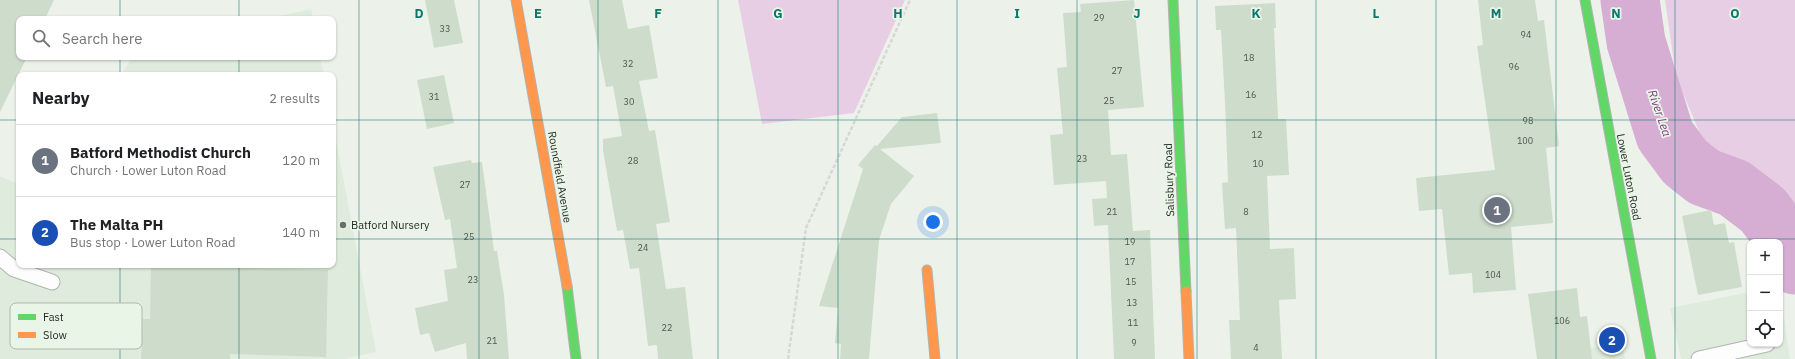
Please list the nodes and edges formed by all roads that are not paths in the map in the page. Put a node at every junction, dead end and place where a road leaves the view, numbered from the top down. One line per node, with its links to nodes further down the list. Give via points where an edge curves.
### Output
1 (516, 0): 8 (street, Roundfield Avenue, via 571,310)
2 (1173, 0): 10 (street, Salisbury Road)
3 (1585, 0): 11 (street, Lower Luton Road)
4 (0, 256): 6 (lane, via 14,269)
5 (927, 270): 9 (street)
6 (52, 282)
7 (1753, 347): 12 (lane)
8 (576, 359)
9 (935, 359)
10 (1189, 359)
11 (1651, 359)
12 (1699, 359)

